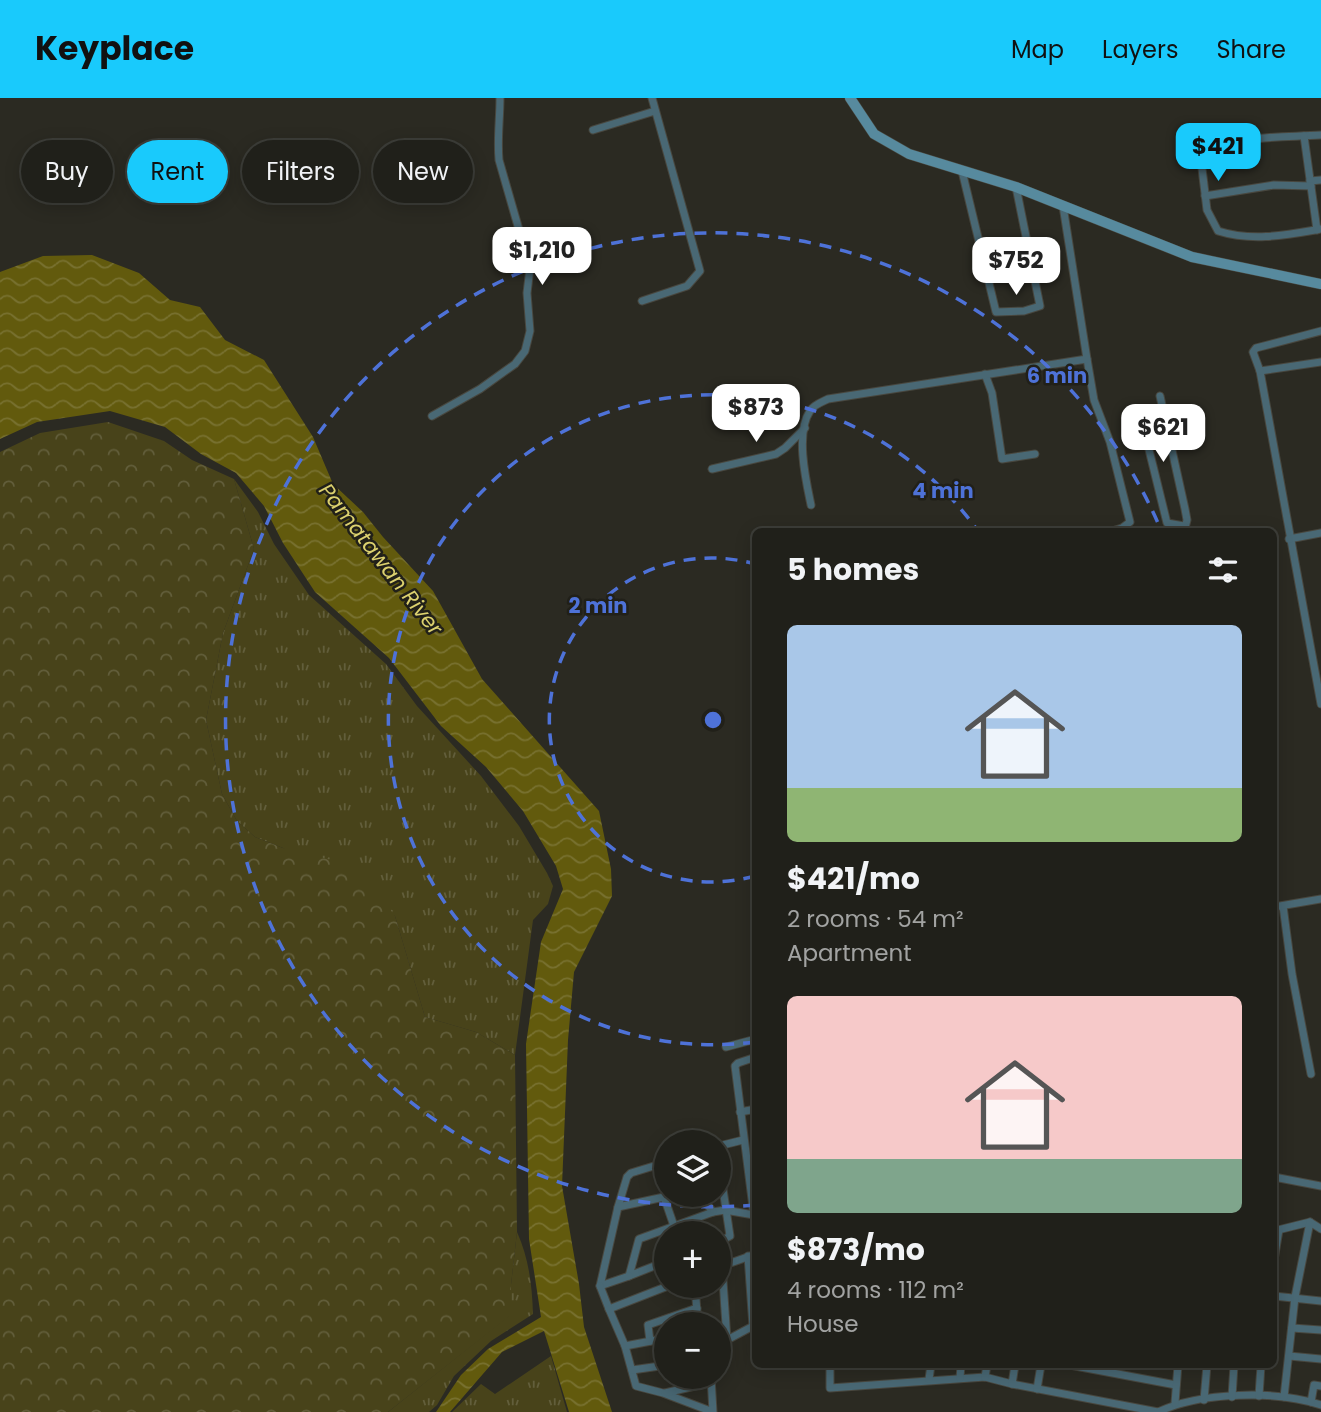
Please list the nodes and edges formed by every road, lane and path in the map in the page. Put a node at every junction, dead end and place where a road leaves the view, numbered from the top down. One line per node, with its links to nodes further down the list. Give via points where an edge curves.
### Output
1 (500, 98): 24 (street, via 499,160 530,268 530,331 525,351 515,364)
2 (652, 98): 4 (street)
3 (850, 98): 8 (street, via 874,134 909,154)
4 (655, 111): 5 (street); 16 (street, via 700,271 687,286)
5 (593, 130)
6 (1321, 135): 7 (street)
7 (1304, 136): 10 (street); 12 (street, via 1257,137 1214,150 1201,160)
8 (962, 171): 11 (street); 11 (street, via 996,312 1040,306)
9 (1321, 180): 10 (street)
10 (1311, 183): 12 (street); 14 (street)
11 (1016, 187): 13 (street)
12 (1205, 196): 14 (street, via 1218,231 1274,237)
13 (1063, 206): 15 (street, via 1192,257); 18 (street)
14 (1319, 230)
15 (1321, 284)
16 (642, 301)
17 (1321, 331): 20 (street, via 1256,348)
18 (1087, 359): 21 (street); 29 (street, via 1094,400 1130,522)
19 (1321, 362): 20 (street)
20 (1259, 371): 33 (street)
21 (985, 374): 25 (street, via 828,398 811,409); 26 (street, via 1002,459)
22 (1160, 396): 31 (street, via 1178,470 1187,520)
23 (1140, 413): 30 (street, via 1167,523)
24 (432, 416)
25 (806, 428): 27 (street, via 776,454); 28 (street, via 802,452)
26 (1035, 454)
27 (712, 469)
28 (811, 505)
29 (1122, 528)
30 (1181, 528)
31 (1184, 528)
32 (1321, 533): 33 (street)
33 (1289, 539): 34 (street)
34 (1321, 704)
35 (1321, 899): 36 (street)
36 (1278, 907): 40 (street)
37 (752, 1040): 38 (street)
38 (726, 1047)
39 (752, 1058): 42 (street, via 735,1066)
40 (1311, 1074)
41 (752, 1110): 42 (street)
42 (740, 1112): 43 (street)
43 (743, 1140): 44 (street); 48 (street)
44 (731, 1143)
45 (654, 1166): 49 (street, via 627,1177)
46 (1277, 1178): 47 (street)
47 (1321, 1185)
48 (752, 1196)
49 (618, 1207): 55 (street, via 664,1197); 66 (street)
50 (709, 1207): 53 (street)
51 (725, 1207): 52 (street)
52 (725, 1210): 53 (street); 54 (street); 57 (street)
53 (713, 1212): 56 (street)
54 (752, 1214)
55 (672, 1221)
56 (688, 1221)
57 (727, 1221)
58 (1310, 1222): 59 (street); 60 (street); 69 (street)
59 (1321, 1229)
60 (1277, 1230)
61 (654, 1233): 65 (street, via 639,1239)
62 (752, 1255): 63 (street)
63 (731, 1262)
64 (654, 1266): 65 (street)
65 (629, 1276): 66 (street)
66 (600, 1286): 73 (street)
67 (654, 1291): 73 (street)
68 (1277, 1296): 69 (street)
69 (1295, 1297): 71 (street); 76 (street)
70 (696, 1298): 72 (street)
71 (1321, 1301)
72 (697, 1308): 74 (street); 80 (street, via 648,1325)
73 (609, 1309): 81 (street)
74 (697, 1312)
75 (752, 1327): 78 (street)
76 (1292, 1328): 77 (street); 82 (street)
77 (1321, 1330)
78 (731, 1337)
79 (654, 1340): 80 (street)
80 (650, 1341): 81 (street)
81 (625, 1346): 96 (street)
82 (1289, 1356): 83 (street); 109 (street)
83 (1321, 1359)
84 (654, 1367): 96 (street)
85 (830, 1368): 99 (street, via 830,1388)
86 (931, 1368): 99 (street)
87 (961, 1368): 98 (street)
88 (986, 1368): 97 (street)
89 (1015, 1368): 100 (street)
90 (1041, 1368): 105 (street)
91 (1086, 1368): 101 (street)
92 (1178, 1368): 101 (street)
93 (1207, 1368): 110 (street)
94 (1234, 1368): 108 (street)
95 (1261, 1368): 107 (street)
96 (632, 1370): 106 (street, via 636,1386)
97 (985, 1377): 98 (street); 100 (street)
98 (960, 1378): 99 (street)
99 (929, 1379)
100 (1012, 1384): 105 (street)
101 (1176, 1385): 112 (street)
102 (1321, 1386): 111 (street, via 1314,1385)
103 (678, 1389): 106 (street)
104 (712, 1389): 106 (street, via 713,1412)
105 (1038, 1389): 112 (street, via 1158,1412)
106 (663, 1393)
107 (1259, 1396): 108 (street); 109 (street)
108 (1231, 1397): 110 (street)
109 (1284, 1397): 111 (street)
110 (1204, 1400): 112 (street)
111 (1311, 1402): 113 (street)
112 (1175, 1403)
113 (1321, 1405)

